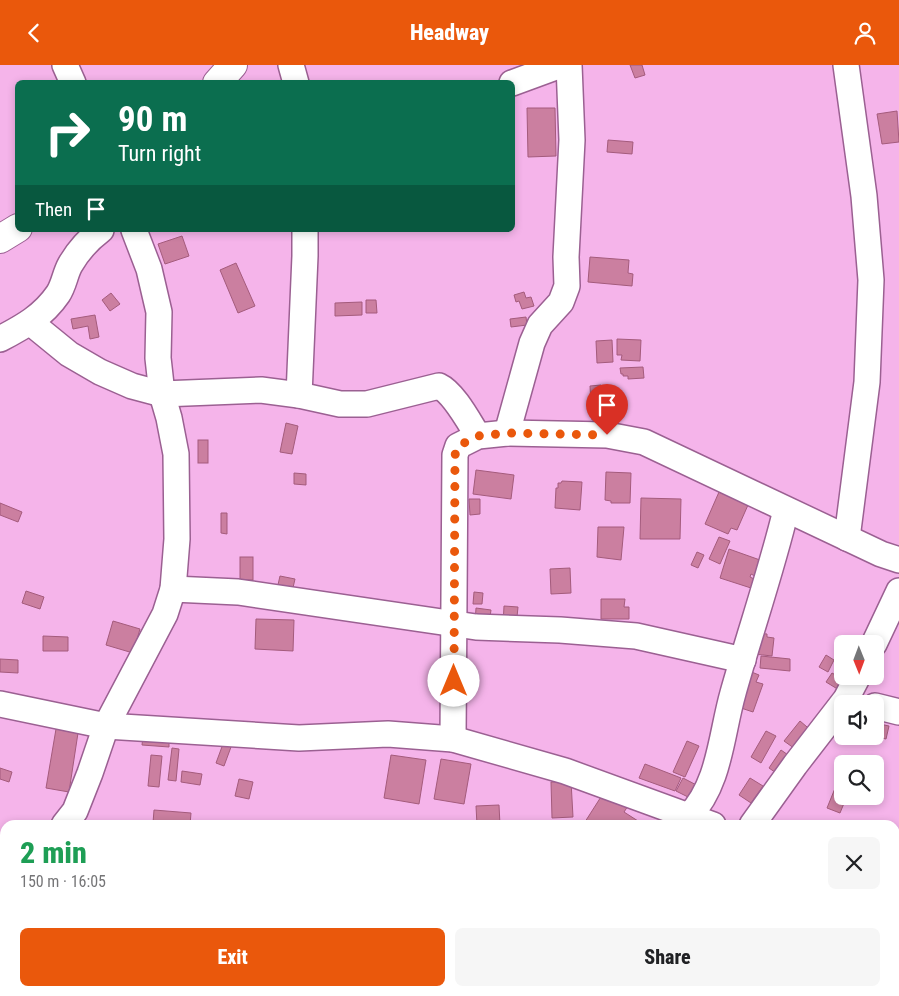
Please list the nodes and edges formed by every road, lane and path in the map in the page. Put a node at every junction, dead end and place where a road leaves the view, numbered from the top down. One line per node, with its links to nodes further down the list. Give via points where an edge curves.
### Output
1 (66, 65): 7 (street)
2 (233, 65): 8 (main road)
3 (291, 65): 9 (street)
4 (561, 65): 10 (street)
5 (569, 65): 20 (street, via 572,140 567,287 561,302 540,325 532,343)
6 (846, 65): 23 (street, via 864,196 871,280 867,382)
7 (73, 80)
8 (220, 80)
9 (295, 80)
10 (515, 82)
11 (15, 230): 15 (main road)
12 (98, 232): 16 (street, via 88,240 70,265 59,293)
13 (135, 232): 18 (street, via 150,269 159,312 158,358)
14 (305, 232): 19 (street)
15 (0, 239)
16 (30, 323): 17 (street); 18 (street, via 69,354 100,372)
17 (0, 339)
18 (162, 394): 19 (street, via 260,390); 25 (street, via 176,454 177,539)
19 (299, 395): 21 (street, via 340,404 367,404 439,386 451,396)
20 (507, 433): 21 (street); 22 (street, via 607,435 644,442)
21 (478, 436): 27 (street, via 458,446 455,455)
22 (786, 510): 23 (street); 29 (street)
23 (847, 538): 24 (street)
24 (899, 560)
25 (173, 589): 27 (street, via 238,592); 34 (street, via 165,615)
26 (899, 591): 28 (street)
27 (454, 624): 29 (street, via 636,636); 35 (street)
28 (878, 635)
29 (743, 659): 36 (street, via 712,780 700,805)
30 (0, 704): 34 (street)
31 (884, 708): 32 (street)
32 (899, 712)
33 (834, 724): 39 (street, via 795,765)
34 (106, 726): 35 (street, via 298,738 388,734); 37 (street, via 75,811)
35 (453, 739): 36 (street, via 565,771)
36 (689, 816): 38 (street)
37 (68, 820)
38 (700, 820)
39 (756, 820)

